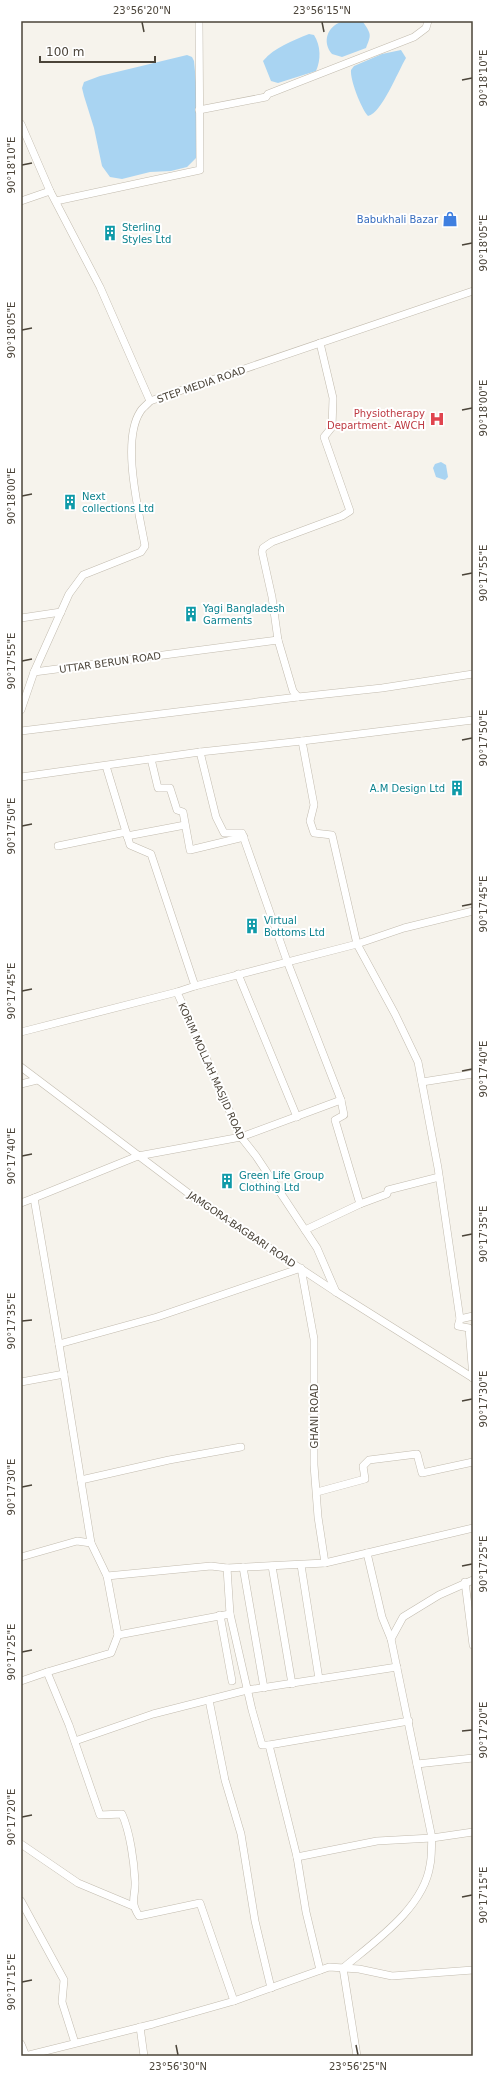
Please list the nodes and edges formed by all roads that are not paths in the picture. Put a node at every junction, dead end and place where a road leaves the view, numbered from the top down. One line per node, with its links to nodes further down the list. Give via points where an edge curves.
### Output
1 (198, 21): 3 (street)
2 (428, 21): 3 (street, via 426,28 414,37 268,94 266,97)
3 (199, 110): 8 (street, via 200,170)
4 (21, 124): 5 (street, STEP MEDIA ROAD)
5 (25, 142): 6 (street, STEP MEDIA ROAD)
6 (50, 191): 7 (street); 8 (street, STEP MEDIA ROAD)
7 (21, 201)
8 (56, 201): 11 (street, STEP MEDIA ROAD, via 100,287)
9 (473, 291): 10 (street, STEP MEDIA ROAD)
10 (320, 343): 11 (street, STEP MEDIA ROAD); 14 (street, via 333,398 332,427 324,437 350,511 263,548)
11 (150, 401): 12 (street, via 140,412 131,452 145,546 140,552 83,575 69,594)
12 (61, 612): 13 (street); 15 (street)
13 (21, 618)
14 (278, 640): 15 (street, UTTAR BERUN ROAD); 17 (street, via 293,692)
15 (34, 672): 18 (street)
16 (473, 674): 17 (street, via 382,688)
17 (298, 697): 20 (street)
18 (21, 710)
19 (473, 720): 21 (street)
20 (21, 731)
21 (302, 741): 22 (street); 31 (street, via 314,805 310,821 314,833 332,835)
22 (200, 752): 23 (street); 28 (street, via 216,817 224,833 242,833)
23 (151, 759): 24 (street); 26 (street, via 158,788 170,788 177,810 183,812)
24 (106, 766): 25 (street); 27 (street)
25 (21, 777)
26 (185, 825): 27 (street); 28 (street, via 190,850)
27 (126, 834): 29 (street); 34 (street, via 130,845 151,854)
28 (244, 837): 32 (street)
29 (58, 846)
30 (473, 911): 31 (street, KORIM MOLLAH MASJID ROAD, via 404,928)
31 (357, 944): 32 (street, KORIM MOLLAH MASJID ROAD); 40 (street, via 415,1055)
32 (287, 961): 33 (street, KORIM MOLLAH MASJID ROAD); 42 (street)
33 (238, 974): 34 (street, KORIM MOLLAH MASJID ROAD); 43 (street)
34 (195, 986): 35 (street, KORIM MOLLAH MASJID ROAD)
35 (177, 992): 36 (street); 44 (street, KORIM MOLLAH MASJID ROAD)
36 (21, 1032)
37 (21, 1068): 39 (street, JAMGORA-BAGBARI ROAD)
38 (473, 1074): 40 (street)
39 (37, 1080): 41 (street); 45 (street, JAMGORA-BAGBARI ROAD)
40 (422, 1082): 46 (street)
41 (21, 1084)
42 (341, 1100): 43 (street); 49 (street, via 344,1114 335,1120)
43 (297, 1117): 44 (street)
44 (241, 1138): 45 (street); 50 (street, KORIM MOLLAH MASJID ROAD, via 256,1156)
45 (138, 1156): 47 (street); 51 (street, JAMGORA-BAGBARI ROAD, via 200,1202)
46 (439, 1177): 49 (street, via 388,1190 387,1194); 54 (street)
47 (34, 1198): 48 (street); 55 (street)
48 (21, 1203)
49 (360, 1204): 50 (street)
50 (305, 1230): 52 (street, KORIM MOLLAH MASJID ROAD, via 317,1248)
51 (301, 1268): 52 (street, JAMGORA-BAGBARI ROAD); 55 (street, via 157,1317); 62 (street, GHANI ROAD, via 314,1339 314,1465)
52 (336, 1292): 57 (street, JAMGORA-BAGBARI ROAD)
53 (473, 1316): 54 (street)
54 (460, 1319): 57 (street, via 458,1326 469,1328)
55 (59, 1344): 56 (street)
56 (64, 1374): 58 (street); 61 (street)
57 (473, 1378)
58 (21, 1382)
59 (240, 1447): 61 (street)
60 (473, 1462): 62 (street, via 422,1473 417,1454 369,1460 363,1466 365,1479)
61 (81, 1480): 64 (street)
62 (317, 1492): 67 (street, GHANI ROAD)
63 (473, 1528): 65 (street)
64 (91, 1543): 66 (street, via 77,1541); 72 (street)
65 (367, 1553): 67 (street); 78 (street, via 382,1617)
66 (21, 1557)
67 (325, 1564): 68 (street)
68 (301, 1565): 69 (street); 82 (street)
69 (272, 1566): 70 (street); 85 (street)
70 (243, 1567): 71 (street); 86 (street)
71 (227, 1568): 72 (street, via 211,1566); 75 (street)
72 (107, 1576): 77 (street)
73 (473, 1580): 74 (street)
74 (465, 1582): 78 (street, via 403,1618); 79 (street)
75 (230, 1614): 76 (street); 87 (street)
76 (220, 1615): 77 (street); 84 (street)
77 (118, 1635): 81 (street, via 111,1653)
78 (391, 1639): 80 (street)
79 (473, 1645)
80 (397, 1667): 82 (street); 89 (street)
81 (47, 1672): 83 (street); 90 (street)
82 (319, 1679): 85 (street)
83 (21, 1681)
84 (232, 1681)
85 (292, 1684): 86 (street)
86 (264, 1688): 87 (street)
87 (247, 1690): 88 (street); 91 (street, via 262,1745)
88 (209, 1700): 90 (street, via 153,1714); 103 (street, via 225,1780 241,1834 255,1921)
89 (409, 1721): 91 (street); 93 (street)
90 (75, 1741): 99 (street, via 100,1815 122,1814 126,1823 135,1881)
91 (269, 1744): 97 (street)
92 (473, 1758): 93 (street)
93 (417, 1764): 95 (street)
94 (473, 1832): 95 (street)
95 (432, 1838): 97 (street, via 377,1842); 100 (street, via 430,1866 423,1888 399,1921)
96 (21, 1844): 99 (street, via 78,1883)
97 (297, 1857): 101 (street, via 306,1912)
98 (21, 1901): 106 (street, via 64,1980 62,2002)
99 (133, 1906): 104 (street, via 140,1916 200,1903)
100 (343, 1968): 101 (street, via 329,1967); 102 (street, via 392,1976); 110 (street)
101 (320, 1970): 103 (street)
102 (473, 1970)
103 (271, 1988): 104 (street)
104 (234, 2001): 105 (street)
105 (140, 2027): 106 (street); 109 (street)
106 (74, 2043): 108 (street)
107 (21, 2044): 108 (street)
108 (26, 2056)
109 (144, 2056)
110 (358, 2056)

